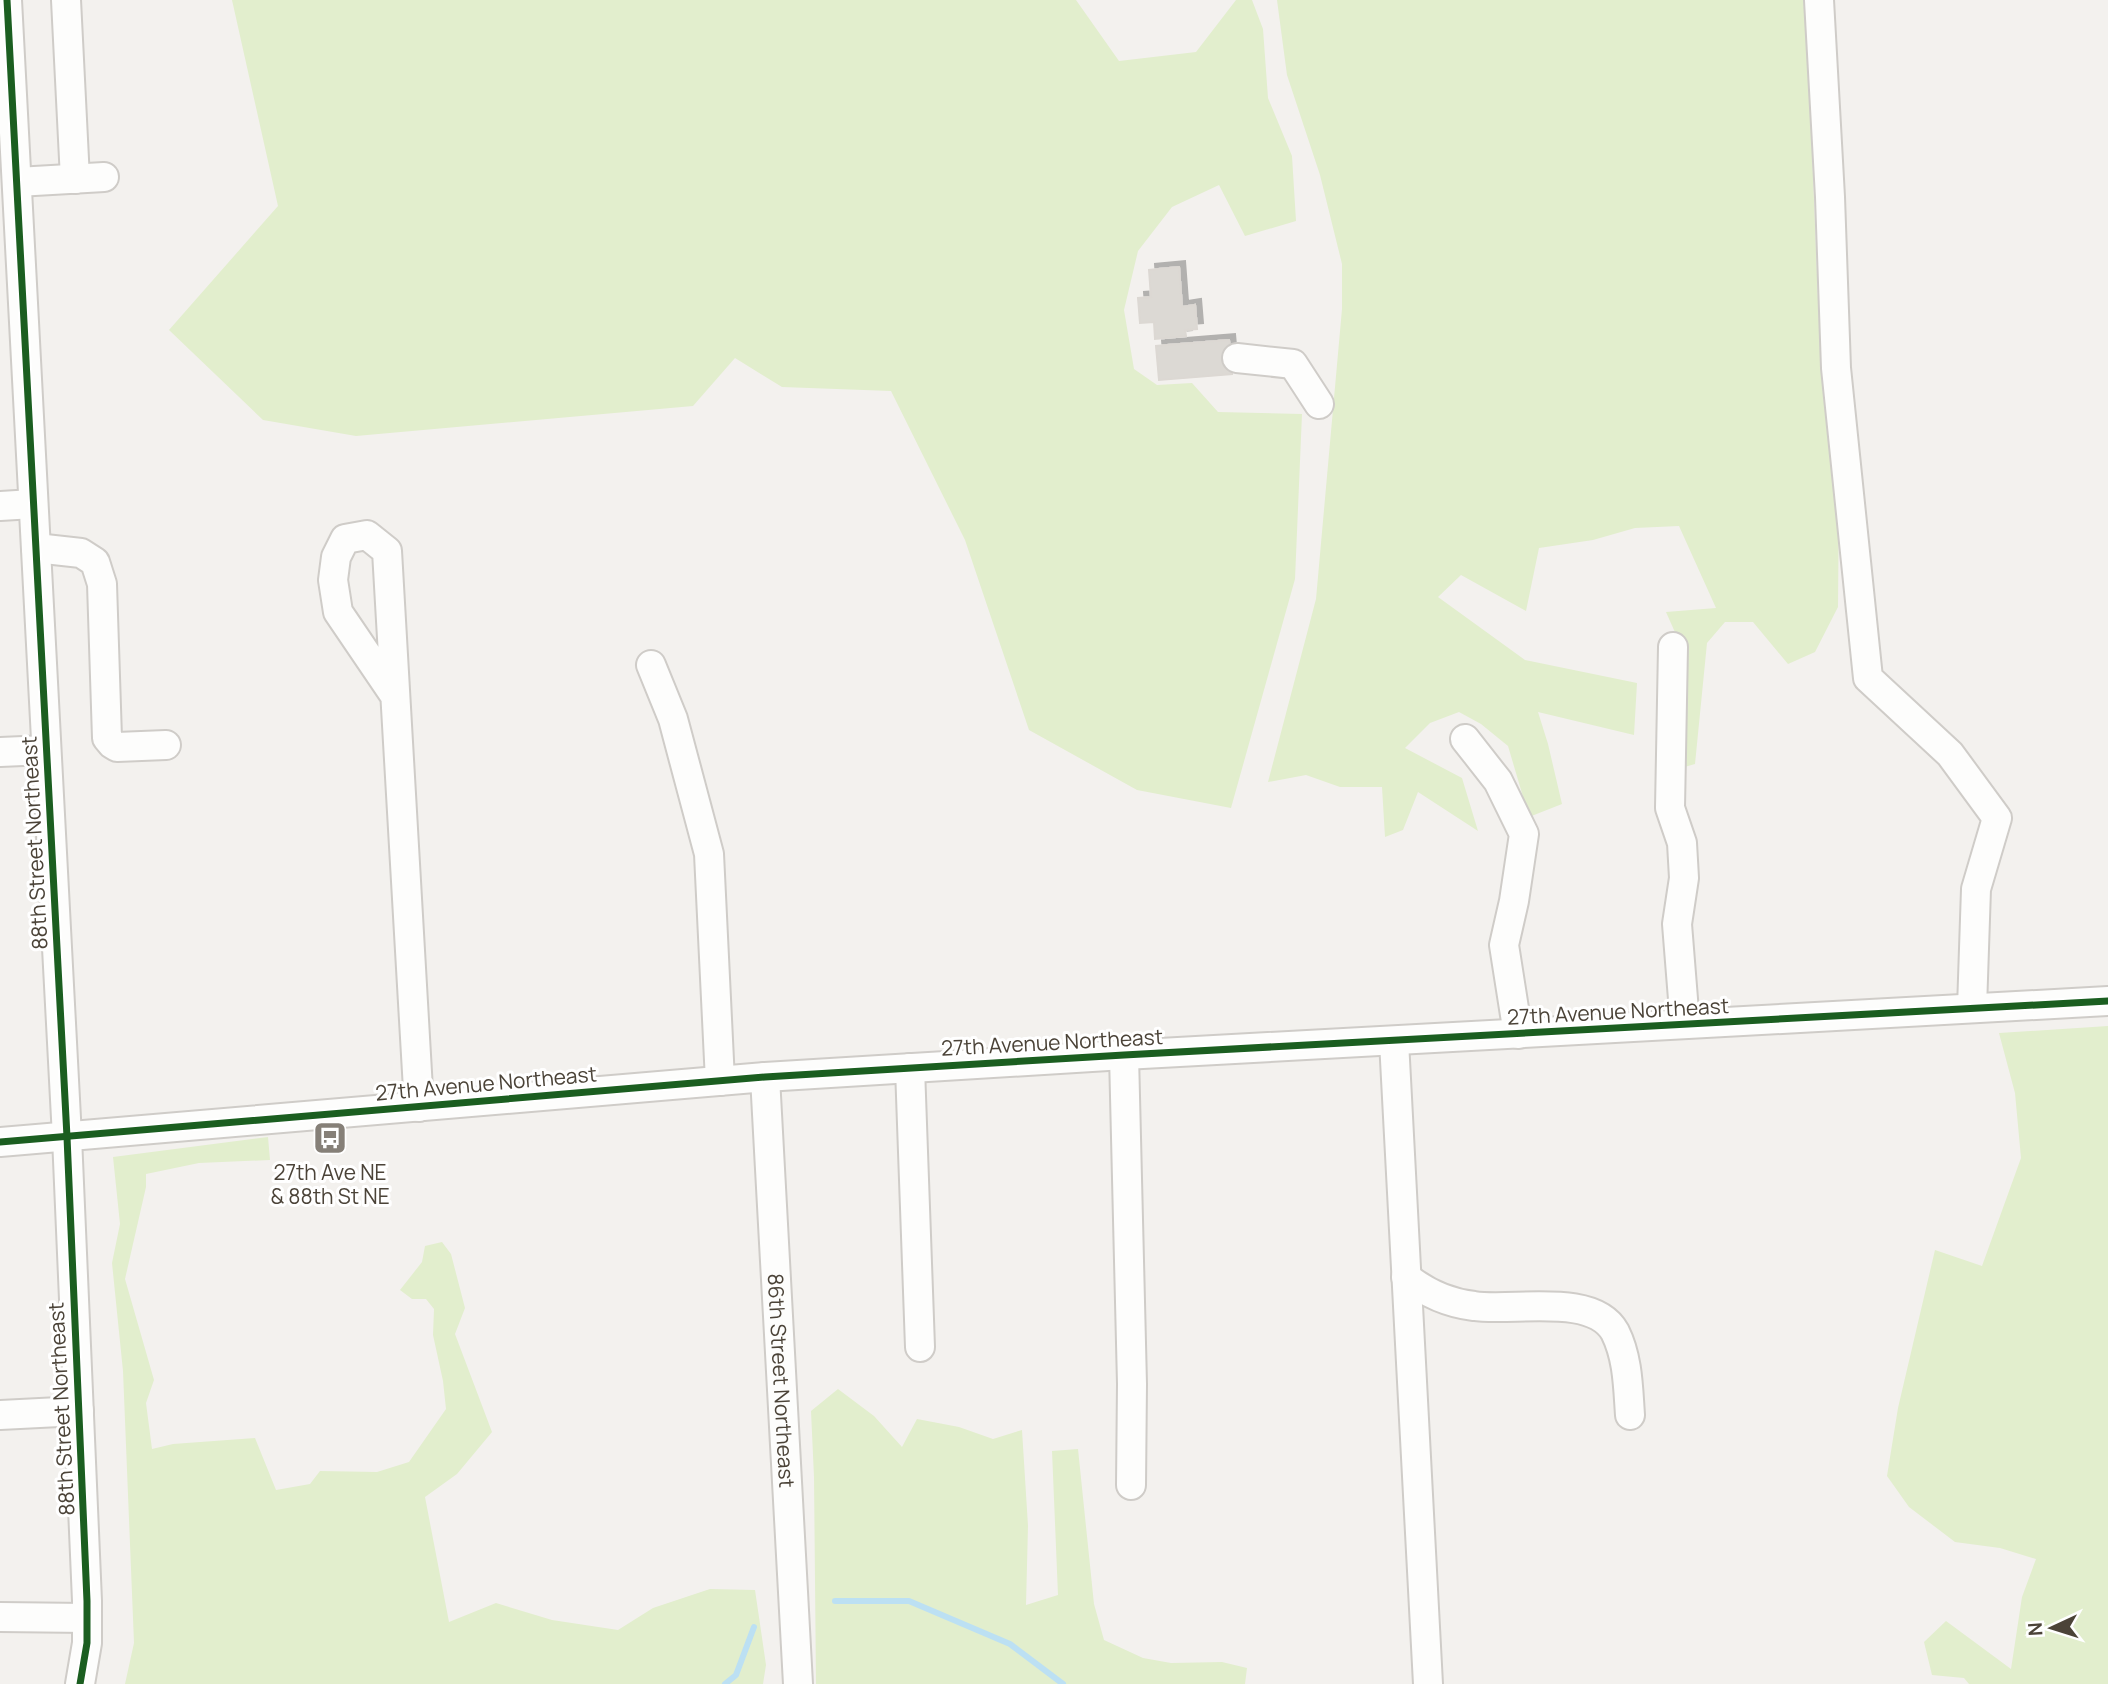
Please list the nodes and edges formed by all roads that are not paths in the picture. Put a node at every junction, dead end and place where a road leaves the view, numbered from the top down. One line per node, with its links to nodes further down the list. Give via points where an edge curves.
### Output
1 (7, 0): 6 (street, 88th Street Northeast)
2 (66, 0): 5 (street)
3 (1819, 0): 20 (street, via 1836,368 1868,678 1950,754 1997,818 1976,889)
4 (104, 177): 5 (street)
5 (75, 179): 6 (street)
6 (17, 183): 9 (street, 88th Street Northeast)
7 (1237, 358): 8 (street, via 1293,364)
8 (1319, 404)
9 (33, 504): 10 (street); 11 (street, 88th Street Northeast)
10 (0, 506)
11 (36, 548): 16 (street, via 81,553 95,562 103,584 107,738 117,747); 17 (street, 88th Street Northeast)
12 (1673, 647): 21 (street, via 1670,808 1682,843 1684,878 1677,924)
13 (651, 665): 27 (street, via 673,719 709,854)
14 (395, 696): 14 (street, via 387,551 367,535 345,539 336,557 333,580 338,612); 28 (street)
15 (1465, 739): 22 (street, via 1498,781 1524,834 1504,945)
16 (166, 745)
17 (46, 750): 18 (street); 29 (street, 88th Street Northeast)
18 (0, 752)
19 (2108, 1001): 20 (street, 27th Avenue Northeast)
20 (1972, 1008): 21 (street, 27th Avenue Northeast)
21 (1685, 1024): 22 (street, 27th Avenue Northeast)
22 (1518, 1034): 23 (street, 27th Avenue Northeast)
23 (1394, 1041): 24 (street, 27th Avenue Northeast); 31 (street)
24 (1124, 1055): 25 (street, 27th Avenue Northeast); 36 (street)
25 (909, 1068): 26 (street, 27th Avenue Northeast); 32 (street)
26 (765, 1077): 27 (street, 27th Avenue Northeast); 40 (street, 86th Street Northeast)
27 (720, 1081): 28 (street, 27th Avenue Northeast)
28 (419, 1107): 29 (street, 27th Avenue Northeast)
29 (66, 1137): 30 (street, 27th Avenue Northeast); 33 (street, 88th Street Northeast)
30 (0, 1142)
31 (1406, 1277): 35 (street, via 1450,1302 1476,1307 1565,1306 1593,1312 1614,1329 1625,1357); 41 (street)
32 (920, 1347)
33 (79, 1411): 34 (street); 38 (street, 88th Street Northeast)
34 (0, 1415)
35 (1630, 1415)
36 (1131, 1485)
37 (0, 1617): 38 (street)
38 (87, 1618): 39 (street, 88th Street Northeast)
39 (80, 1684)
40 (799, 1684)
41 (1428, 1684)

